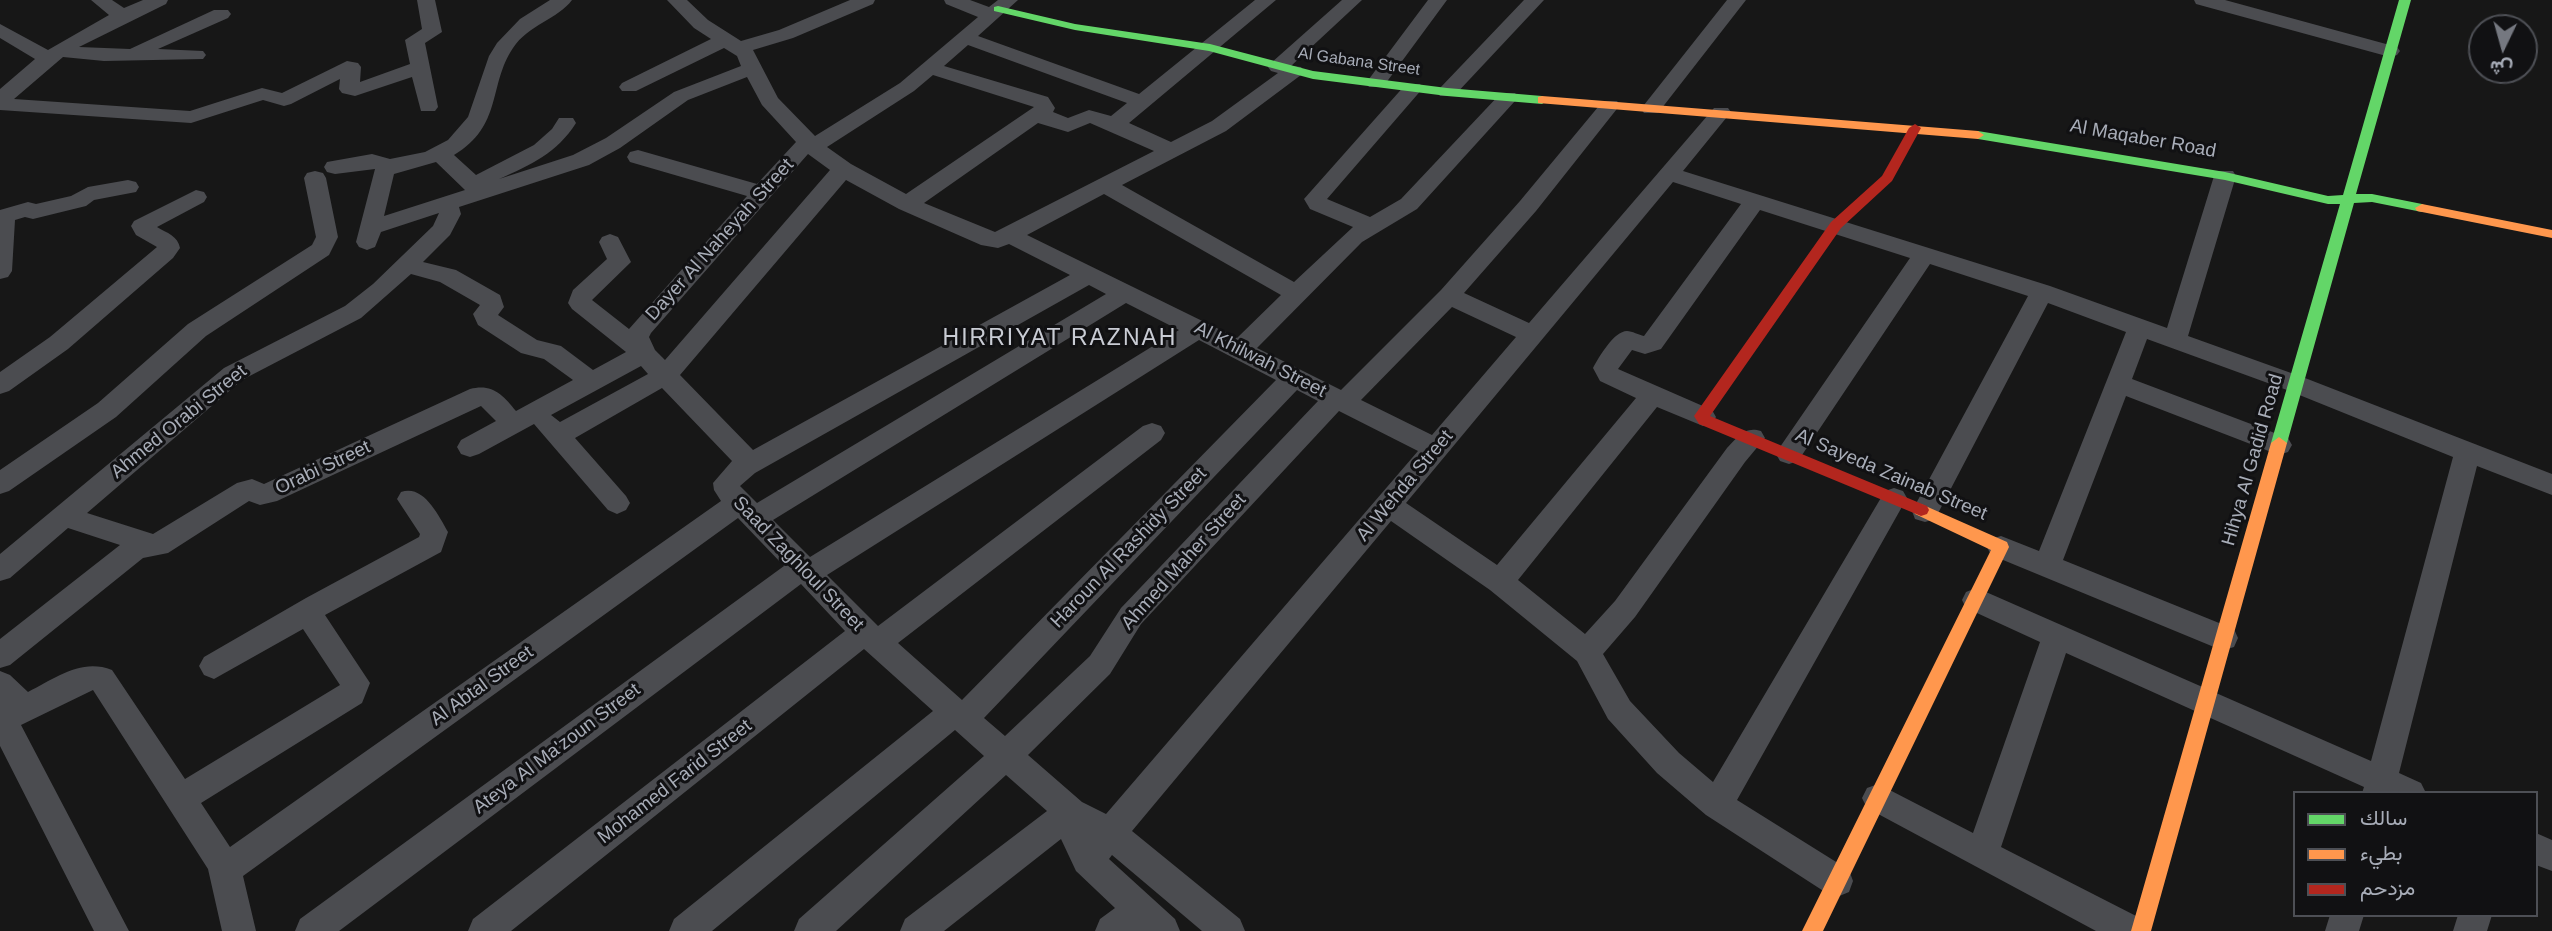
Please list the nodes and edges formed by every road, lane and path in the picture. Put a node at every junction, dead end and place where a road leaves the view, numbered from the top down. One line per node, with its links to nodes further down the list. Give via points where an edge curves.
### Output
1 (100, 0): 17 (street)
2 (159, 0): 17 (street)
3 (426, 0): 26 (street, via 432,30 415,40)
4 (563, 0): 47 (street, via 508,42 473,126)
5 (676, 0): 20 (street)
6 (866, 0): 20 (street, via 786,34)
7 (953, 0): 15 (street)
8 (1267, 0): 21 (street)
9 (1353, 0): 29 (street)
10 (1438, 0): 30 (street)
11 (1535, 0): 33 (street)
12 (1737, 0): 39 (street)
13 (2203, 0): 22 (street)
14 (2405, 0): 22 (street, Hihya Al Gadid Road)
15 (1000, 8): 19 (street, Dayer Al Naheyah Street); 21 (street, Al Gabana Street, via 1075,27)
16 (221, 14): 24 (street)
17 (122, 16): 23 (street)
18 (0, 30): 23 (street)
19 (965, 38): 28 (street, Dayer Al Naheyah Street); 36 (street)
20 (732, 44): 27 (street); 31 (street)
21 (1210, 48): 29 (street, Al Gabana Street); 36 (street)
22 (2390, 51): 58 (street, Hihya Al Gadid Road)
23 (54, 55): 24 (street); 35 (street)
24 (128, 55): 25 (street)
25 (196, 55)
26 (419, 68): 35 (street, via 355,90 349,89 351,68 347,67 284,100 262,94 191,117); 38 (street)
27 (753, 68): 45 (street, via 769,101); 55 (street, via 681,96 580,160)
28 (930, 68): 41 (street, via 1041,101 1045,108); 45 (street, Dayer Al Naheyah Street, via 881,106)
29 (1286, 69): 30 (street, Al Gabana Street); 46 (street, via 1240,113)
30 (1376, 83): 32 (street, Al Gabana Street)
31 (629, 87)
32 (1413, 88): 33 (street, Al Gabana Street); 64 (street, via 1315,199)
33 (1447, 92): 34 (street, Al Gabana Street)
34 (1508, 97): 37 (street, Al Gabana Street); 64 (street, via 1409,204)
35 (0, 102)
36 (1141, 102): 43 (street)
37 (1610, 105): 39 (street, Al Gabana Street); 75 (street, Ahmed Maher Street)
38 (428, 107)
39 (1651, 109): 40 (street, Al Gabana Street)
40 (1721, 112): 44 (street, Al Maqaber Road); 51 (street, Al Wehda Street)
41 (1038, 116): 43 (street, via 1065,126 1092,116); 61 (street)
42 (566, 123): 55 (street, via 541,149)
43 (1112, 123): 46 (street)
44 (1915, 128): 52 (street, Al Maqaber Road, via 2036,142); 63 (street, via 1886,178)
45 (810, 144): 50 (street); 56 (street, Dayer Al Naheyah Street)
46 (1172, 151): 53 (street)
47 (440, 154): 49 (street); 55 (street)
48 (638, 157): 56 (street)
49 (390, 166): 60 (street, via 383,174 368,235); 101 (street, via 372,161 325,172 327,237 321,250 197,330 107,410)
50 (843, 169): 61 (street); 82 (street)
51 (1670, 174): 59 (street); 78 (street, Al Wehda Street)
52 (2225, 176): 58 (street, Al Maqaber Road, via 2328,200); 79 (street)
53 (1105, 186): 66 (street); 74 (street)
54 (128, 187): 62 (street)
55 (477, 187): 60 (street)
56 (762, 193): 81 (street, Dayer Al Naheyah Street, via 641,330 637,337)
57 (196, 197): 87 (street, via 142,226 168,243 165,253 59,343)
58 (2347, 199): 65 (street, Al Maqaber Road, via 2371,198); 86 (street, Hihya Al Gadid Road)
59 (1756, 201): 63 (street); 88 (street, via 1652,343 1627,340 1605,365 1609,376)
60 (447, 203): 69 (street, Ahmed Orabi Street, via 450,214 446,224)
61 (907, 204): 66 (street, via 992,240)
62 (2, 216): 70 (street)
63 (1836, 225): 68 (street); 90 (street)
64 (1370, 226): 74 (street)
65 (2552, 234)
66 (1009, 235): 71 (street, Al Khilwah Street)
67 (610, 242): 81 (street, Saad Zaghloul Street, via 619,262 580,303)
68 (1925, 254): 72 (street); 99 (street)
69 (406, 265): 84 (street, via 448,276 492,302 486,319 530,347 555,354); 109 (street, Ahmed Orabi Street, via 345,317 233,374)
70 (0, 271)
71 (1089, 275): 73 (street, Al Khilwah Street); 100 (street)
72 (2042, 292): 76 (street); 108 (street)
73 (1125, 293): 77 (street, Al Khilwah Street); 107 (street)
74 (1297, 294): 80 (street)
75 (1449, 296): 78 (street); 89 (street, Ahmed Maher Street)
76 (2140, 327): 79 (street); 85 (street)
77 (1199, 329): 80 (street, Al Khilwah Street); 114 (street, Ateya Al Ma'zoun Street)
78 (1534, 335): 97 (street, Al Wehda Street)
79 (2175, 340): 86 (street)
80 (1240, 350): 83 (street, Al Khilwah Street)
81 (642, 352): 82 (street, Saad Zaghloul Street); 84 (street)
82 (666, 375): 93 (street); 100 (street, Saad Zaghloul Street, via 744,458)
83 (1294, 377): 89 (street, Al Khilwah Street); 126 (street, Haroun Al Rashidy Street)
84 (591, 381): 91 (street)
85 (2117, 383): 95 (street); 112 (street)
86 (2296, 384): 95 (street, Hihya Al Gadid Road); 98 (street)
87 (0, 386)
88 (1653, 395): 90 (street); 115 (street)
89 (1340, 400): 97 (street, Al Khilwah Street); 128 (street, Ahmed Maher Street, via 1131,616 1100,665)
90 (1703, 417): 94 (street, Al Sayeda Zainab Street)
91 (524, 418): 93 (street); 96 (street); 110 (street, Orabi Street, via 488,396 474,398 268,494 246,490)
92 (1152, 433): 119 (street)
93 (557, 436): 105 (street)
94 (1752, 438): 99 (street, Al Sayeda Zainab Street); 121 (street, via 1625,609)
95 (2279, 445): 120 (street, Hihya Al Gadid Road)
96 (470, 447)
97 (1437, 449): 106 (street, Al Wehda Street)
98 (2468, 452): 102 (street); 129 (street)
99 (1789, 454): 103 (street, Al Sayeda Zainab Street)
100 (746, 466): 107 (street, Saad Zaghloul Street, via 726,483)
101 (0, 484)
102 (2552, 485)
103 (1894, 498): 108 (street, Al Sayeda Zainab Street); 133 (street)
104 (410, 499): 117 (street, via 434,532 431,544)
105 (617, 503)
106 (1389, 505): 115 (street); 135 (street, Al Wehda Street)
107 (746, 511): 114 (street, Saad Zaghloul Street); 138 (street, Al Abtal Street)
108 (1925, 511): 111 (street, Al Sayeda Zainab Street)
109 (64, 516): 110 (street); 113 (street, Ahmed Orabi Street)
110 (155, 546): 122 (street, Orabi Street, via 136,548)
111 (2001, 547): 112 (street); 116 (street, Al Sayeda Zainab Street)
112 (2047, 565): 120 (street)
113 (0, 570)
114 (804, 570): 119 (street, Saad Zaghloul Street); 144 (street, Ateya Al Ma'zoun Street)
115 (1500, 582): 121 (street)
116 (1976, 600): 118 (street); 131 (street, Al Sayeda Zainab Street)
117 (310, 611): 123 (street); 132 (street, via 355,683 351,694)
118 (2057, 636): 125 (street); 136 (street)
119 (871, 637): 126 (street, Saad Zaghloul Street); 145 (street, Mohamed Farid Street)
120 (2224, 638): 125 (street, Hihya Al Gadid Road)
121 (1587, 652): 133 (street, via 1619,710 1668,763)
122 (0, 656)
123 (214, 666)
124 (0, 684): 127 (street)
125 (2206, 702): 129 (street); 153 (street, Hihya Al Gadid Road)
126 (960, 715): 128 (street, Saad Zaghloul Street); 141 (street)
127 (9, 717): 132 (street, via 82,679 102,679); 142 (street)
128 (1006, 756): 134 (street, Saad Zaghloul Street); 146 (street, Ahmed Maher Street)
129 (2380, 787): 130 (street)
130 (2400, 791)
131 (1878, 798): 136 (street); 139 (street, Al Sayeda Zainab Street)
132 (180, 799): 138 (street)
133 (1717, 805): 139 (street)
134 (1071, 812): 135 (street, Saad Zaghloul Street); 137 (street); 147 (street)
135 (1110, 833): 137 (street, Al Wehda Street); 150 (street, Saad Zaghloul Street)
136 (1982, 854): 152 (street)
137 (1087, 860): 140 (street)
138 (225, 870): 143 (street)
139 (1837, 881): 151 (street, Al Sayeda Zainab Street)
140 (1138, 910): 148 (street); 149 (street)
141 (690, 930)
142 (112, 931)
143 (239, 931)
144 (312, 931)
145 (485, 931)
146 (810, 931)
147 (917, 931)
148 (1112, 931)
149 (1163, 931)
150 (1228, 931)
151 (1812, 931)
152 (2130, 931)
153 (2141, 931)

